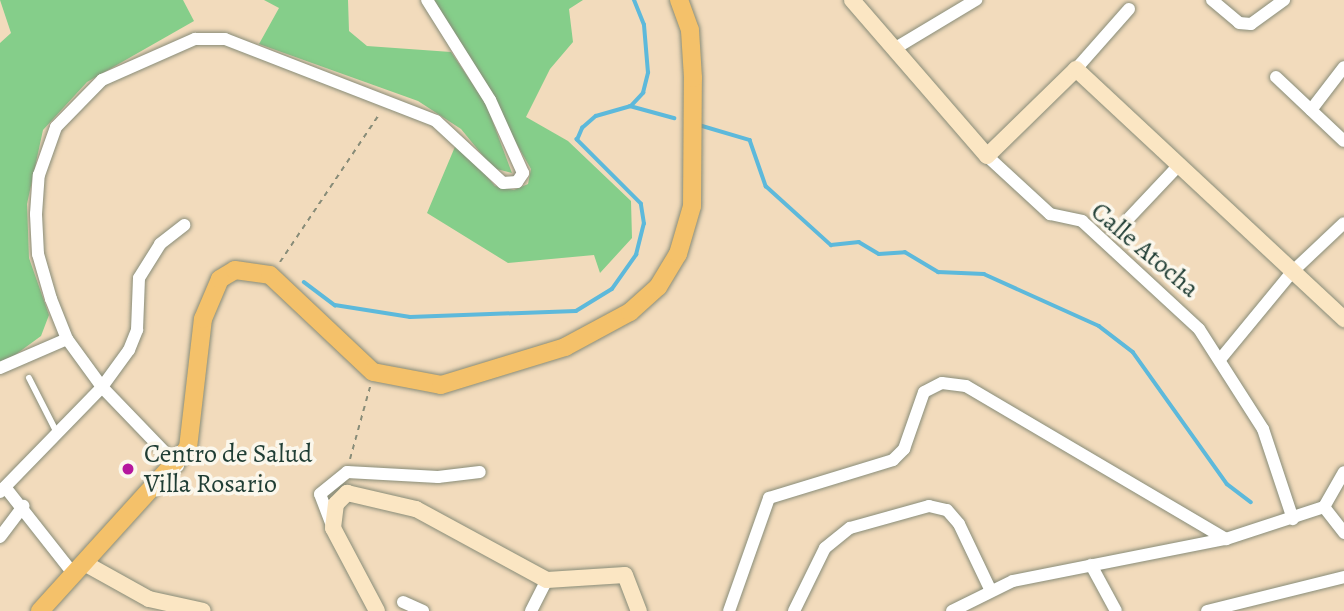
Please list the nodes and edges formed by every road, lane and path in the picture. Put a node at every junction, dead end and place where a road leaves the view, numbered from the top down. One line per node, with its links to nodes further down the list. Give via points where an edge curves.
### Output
1 (427, 0): 12 (street, via 489,100 523,173 517,182 503,183 436,121)
2 (679, 0): 26 (main road, via 691,54 692,206 678,254 658,287 630,312 565,347 487,375 441,385)
3 (852, 0): 8 (street, Calle Atocha)
4 (976, 0): 8 (street)
5 (1212, 0): 6 (street, via 1239,23 1251,24)
6 (1284, 0)
7 (1129, 9): 10 (street)
8 (894, 49): 15 (street, Calle Atocha)
9 (1344, 67): 13 (street)
10 (1076, 69): 15 (street); 16 (street)
11 (1276, 77): 13 (street)
12 (385, 99): 20 (path); 23 (street, via 225,39 195,39 94,86 56,127 39,175 38,254)
13 (1311, 110): 14 (street)
14 (1344, 141)
15 (987, 156): 24 (street, Calle Atocha, via 1049,214 1082,221 1146,276)
16 (1177, 167): 17 (street); 21 (street)
17 (1129, 218)
18 (1344, 223): 21 (street)
19 (184, 225): 28 (street, via 160,244 139,278 137,330)
20 (278, 264)
21 (1292, 272): 22 (street); 24 (street)
22 (1344, 319)
23 (67, 339): 25 (street); 28 (street)
24 (1222, 357): 37 (street, Calle Atocha, via 1263,429)
25 (0, 368)
26 (373, 372): 30 (main road, via 270,275 235,271 220,279 209,298 188,448); 31 (path)
27 (29, 378): 29 (lane)
28 (103, 387): 29 (street); 30 (street)
29 (55, 429): 34 (street)
30 (178, 466): 43 (main road)
31 (347, 472): 32 (street, via 438,478); 38 (street, via 320,494)
32 (480, 472)
33 (1344, 472): 36 (street)
34 (3, 489): 35 (street)
35 (23, 506): 40 (street); 43 (street)
36 (1324, 507): 37 (street); 39 (street)
37 (1293, 519): 41 (street)
38 (333, 528): 45 (street, via 336,504 347,493 416,509); 48 (street)
39 (1344, 533)
40 (0, 537)
41 (1226, 539): 42 (street); 54 (street, via 966,386 942,383 924,392 904,449 893,460 769,498)
42 (1091, 565): 46 (street); 57 (street)
43 (80, 570): 49 (main road); 50 (street, via 149,599)
44 (1344, 578): 58 (street)
45 (547, 580): 52 (street); 53 (street, via 625,575)
46 (990, 589): 55 (street, via 959,524 947,510 929,506 850,528 825,548); 56 (street)
47 (402, 602): 51 (street)
48 (378, 607)
49 (40, 611)
50 (203, 611)
51 (423, 611)
52 (531, 611)
53 (639, 611)
54 (729, 611)
55 (794, 611)
56 (952, 611)
57 (1116, 611)
58 (1207, 611)

